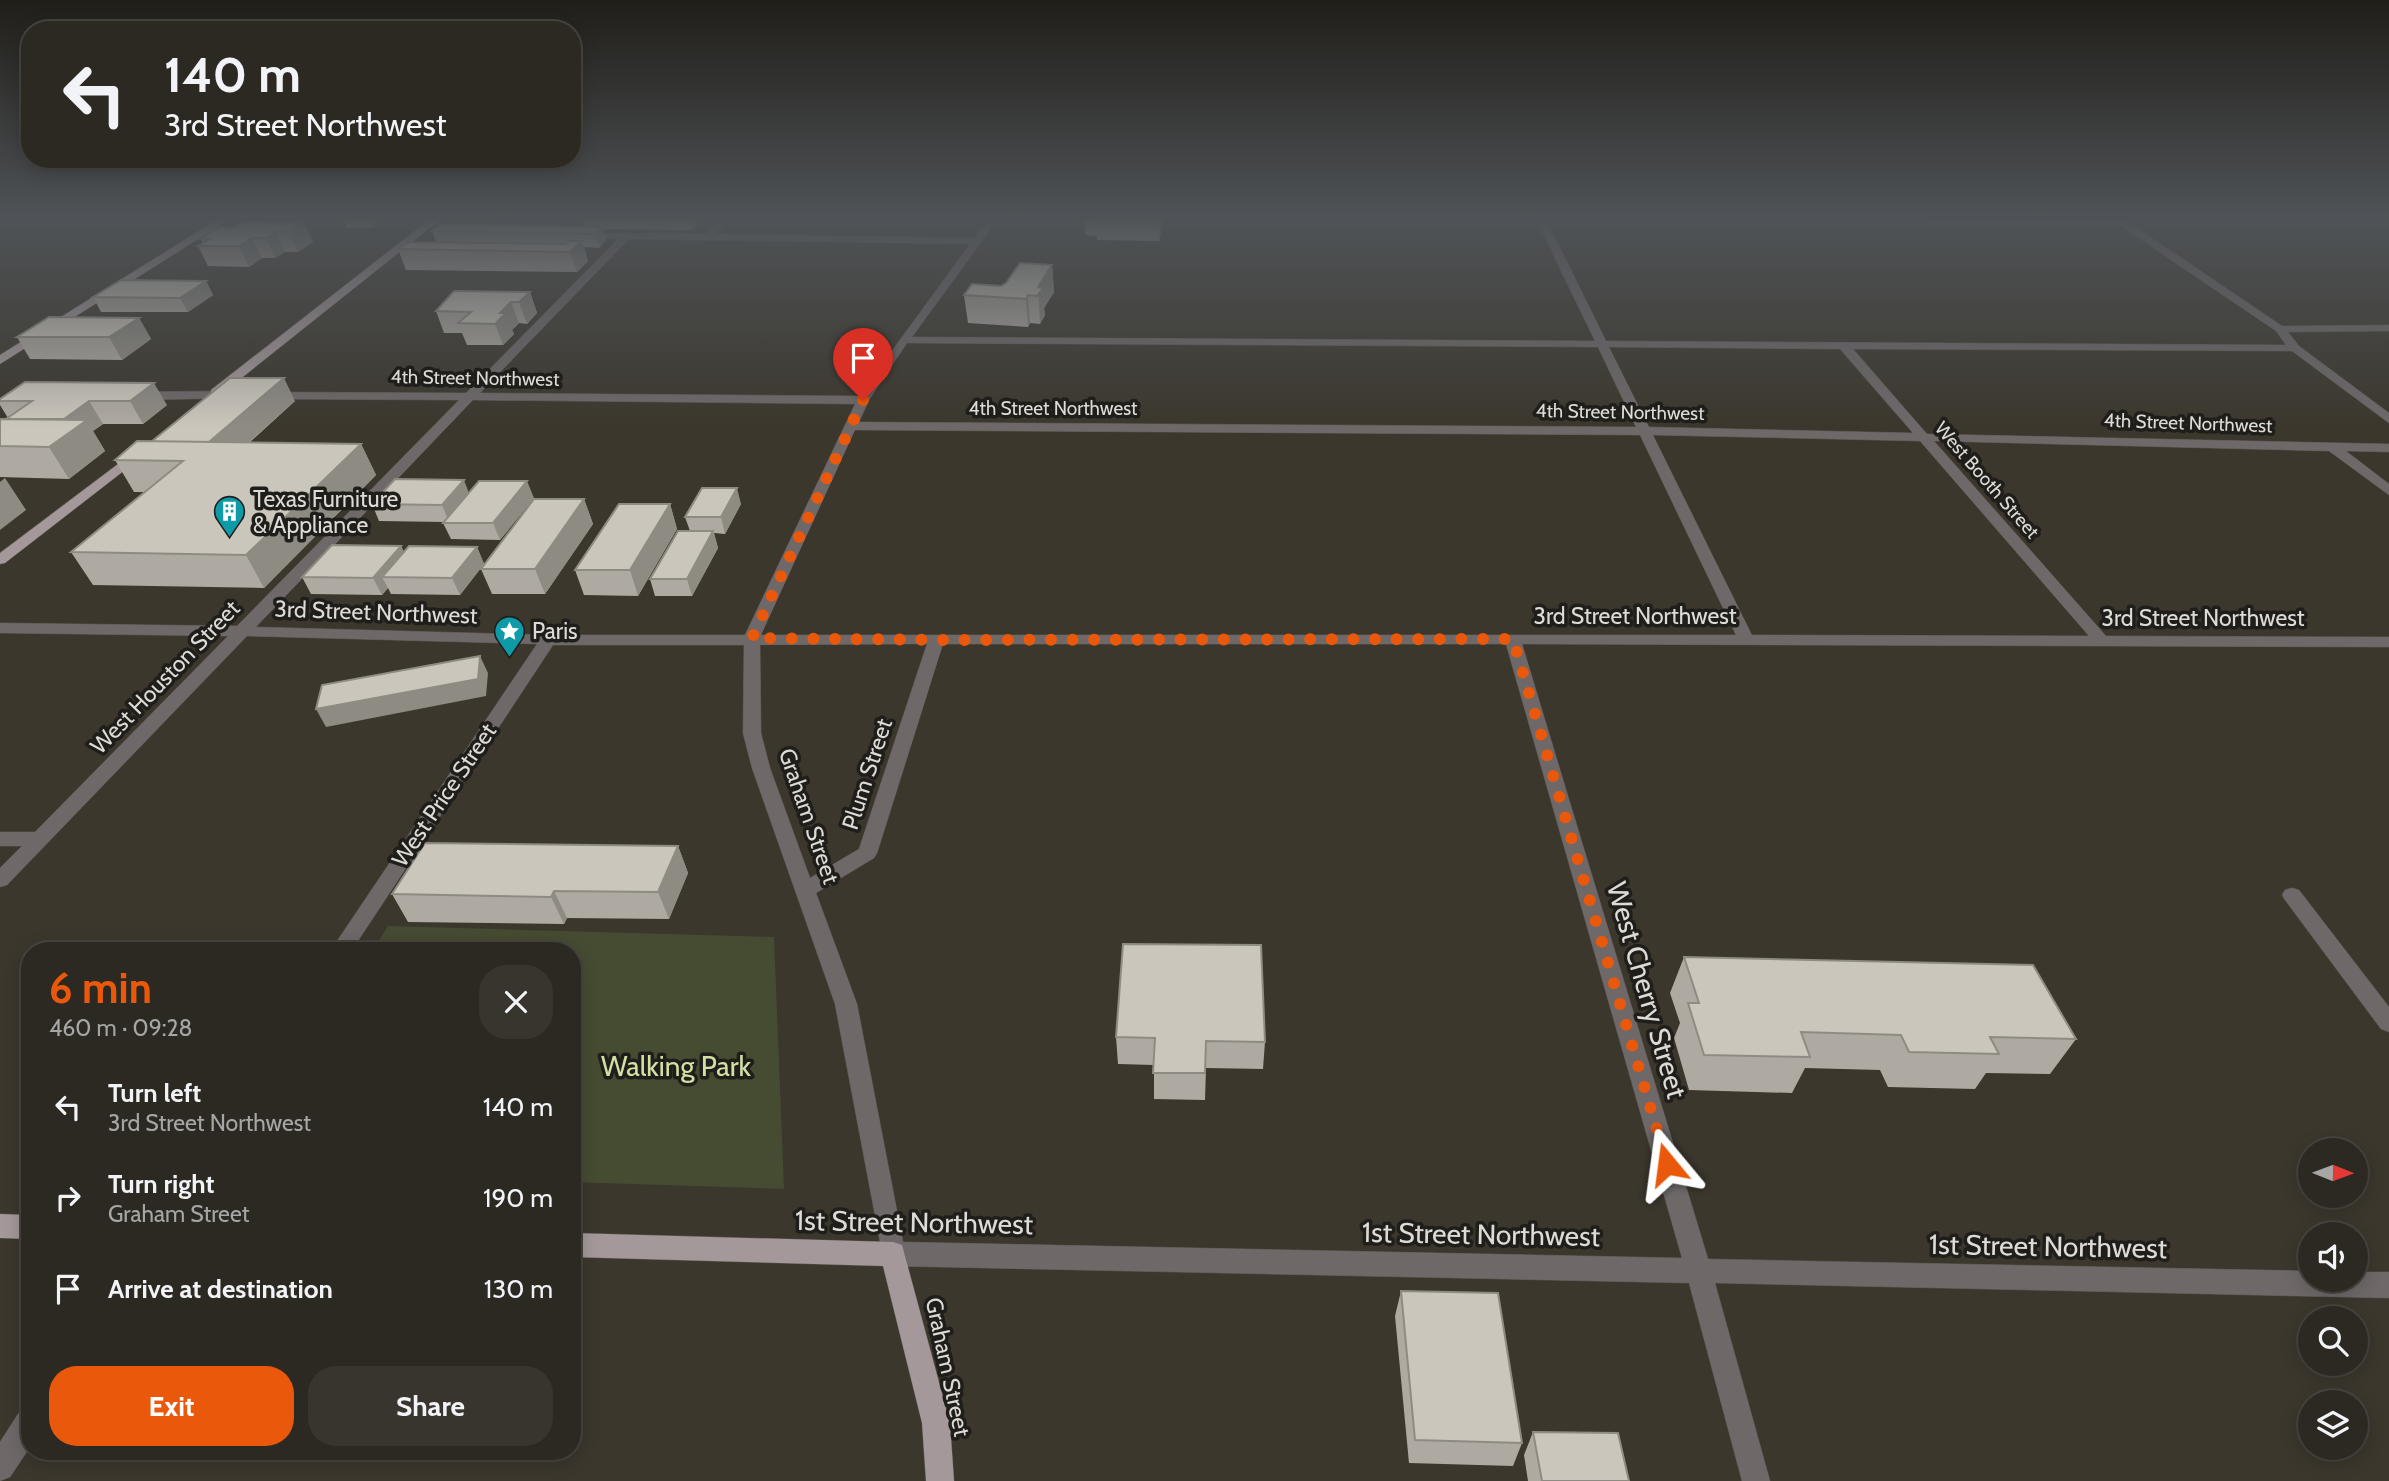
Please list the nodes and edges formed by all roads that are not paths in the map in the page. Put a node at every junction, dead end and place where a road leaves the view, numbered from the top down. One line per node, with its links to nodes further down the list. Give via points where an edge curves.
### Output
1 (115, 288): 13 (main road)
2 (348, 288): 14 (main road)
3 (576, 288): 18 (street, West Houston Street)
4 (942, 288): 9 (street, Graham Street)
5 (1574, 288): 10 (street)
6 (2219, 288): 8 (street)
7 (2389, 328): 8 (street)
8 (2280, 329): 12 (street)
9 (904, 340): 10 (street); 19 (street, Graham Street)
10 (1600, 343): 11 (street); 23 (street)
11 (1843, 346): 12 (street); 24 (street, West Booth Street)
12 (2295, 348): 21 (street)
13 (0, 360)
14 (213, 394): 15 (street); 17 (street); 20 (main road)
15 (240, 395)
16 (254, 395): 18 (street, 4th Street Northwest)
17 (120, 396)
18 (470, 397): 19 (street, 4th Street Northwest); 31 (street, West Houston Street)
19 (863, 400): 22 (street, Graham Street)
20 (192, 411)
21 (2389, 419)
22 (851, 426): 23 (street, 4th Street Northwest); 32 (street, Graham Street)
23 (1645, 430): 24 (street, 4th Street Northwest); 34 (street)
24 (1924, 436): 26 (street, 4th Street Northwest); 37 (street, West Booth Street)
25 (149, 444): 29 (main road)
26 (2331, 446): 27 (street, 4th Street Northwest); 28 (street)
27 (2389, 447)
28 (2389, 491)
29 (0, 561)
30 (0, 628): 31 (street, 3rd Street Northwest)
31 (242, 631): 35 (street, 3rd Street Northwest); 40 (street, West Houston Street)
32 (752, 638): 35 (street, 3rd Street Northwest); 36 (street, 3rd Street Northwest); 42 (street, Graham Street, via 752,733)
33 (1513, 639): 34 (street, 3rd Street Northwest); 36 (street, 3rd Street Northwest); 50 (street, West Cherry Street)
34 (1746, 639): 37 (street, 3rd Street Northwest)
35 (548, 640): 44 (street, West Price Street)
36 (936, 640): 42 (street, Plum Street, via 867,853)
37 (2101, 640): 38 (street, 3rd Street Northwest)
38 (2389, 642)
39 (0, 839): 40 (street)
40 (38, 839): 41 (street, West Houston Street)
41 (0, 880)
42 (805, 890): 49 (street, Graham Street, via 846,1004)
43 (2292, 895): 45 (street)
44 (346, 942)
45 (2389, 1023)
46 (0, 1226): 47 (main road)
47 (21, 1227)
48 (581, 1245): 49 (main road, 1st Street Northwest)
49 (893, 1254): 50 (street, 1st Street Northwest); 54 (main road, Graham Street, via 936,1423)
50 (1698, 1269): 51 (street, 1st Street Northwest); 55 (street, West Cherry Street)
51 (2389, 1285)
52 (21, 1435): 53 (street)
53 (0, 1467)
54 (940, 1481)
55 (1756, 1481)

